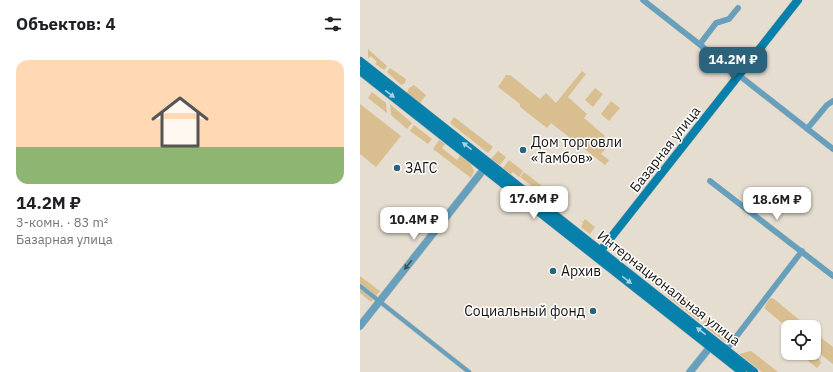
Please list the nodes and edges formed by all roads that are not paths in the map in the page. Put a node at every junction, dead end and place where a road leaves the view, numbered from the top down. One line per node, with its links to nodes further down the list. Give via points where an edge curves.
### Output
1 (643, 0): 4 (street)
2 (798, 0): 7 (main road, Базарная улица)
3 (738, 8): 4 (street, via 729,19 716,23)
4 (700, 44): 7 (street)
5 (360, 61): 11 (main road, Интернациональная улица, one-way to 5)
6 (360, 71): 11 (main road, Интернациональная улица, one-way to 11)
7 (738, 75): 9 (street); 14 (main road, Базарная улица)
8 (833, 101): 9 (street, via 827,104)
9 (807, 129): 10 (street)
10 (833, 149)
11 (486, 166): 14 (main road, Интернациональная улица); 17 (street, one-way to 17)
12 (710, 181): 13 (street)
13 (802, 250): 15 (street); 20 (street)
14 (598, 254): 19 (main road, Интернациональная улица)
15 (833, 276)
16 (360, 286): 17 (street)
17 (380, 301): 18 (street); 21 (street)
18 (360, 326)
19 (712, 344): 20 (main road, Интернациональная улица); 22 (street); 23 (main road, Интернациональная улица)
20 (726, 350): 24 (main road, Интернациональная улица)
21 (469, 372)
22 (690, 372)
23 (742, 372)
24 (754, 372)

